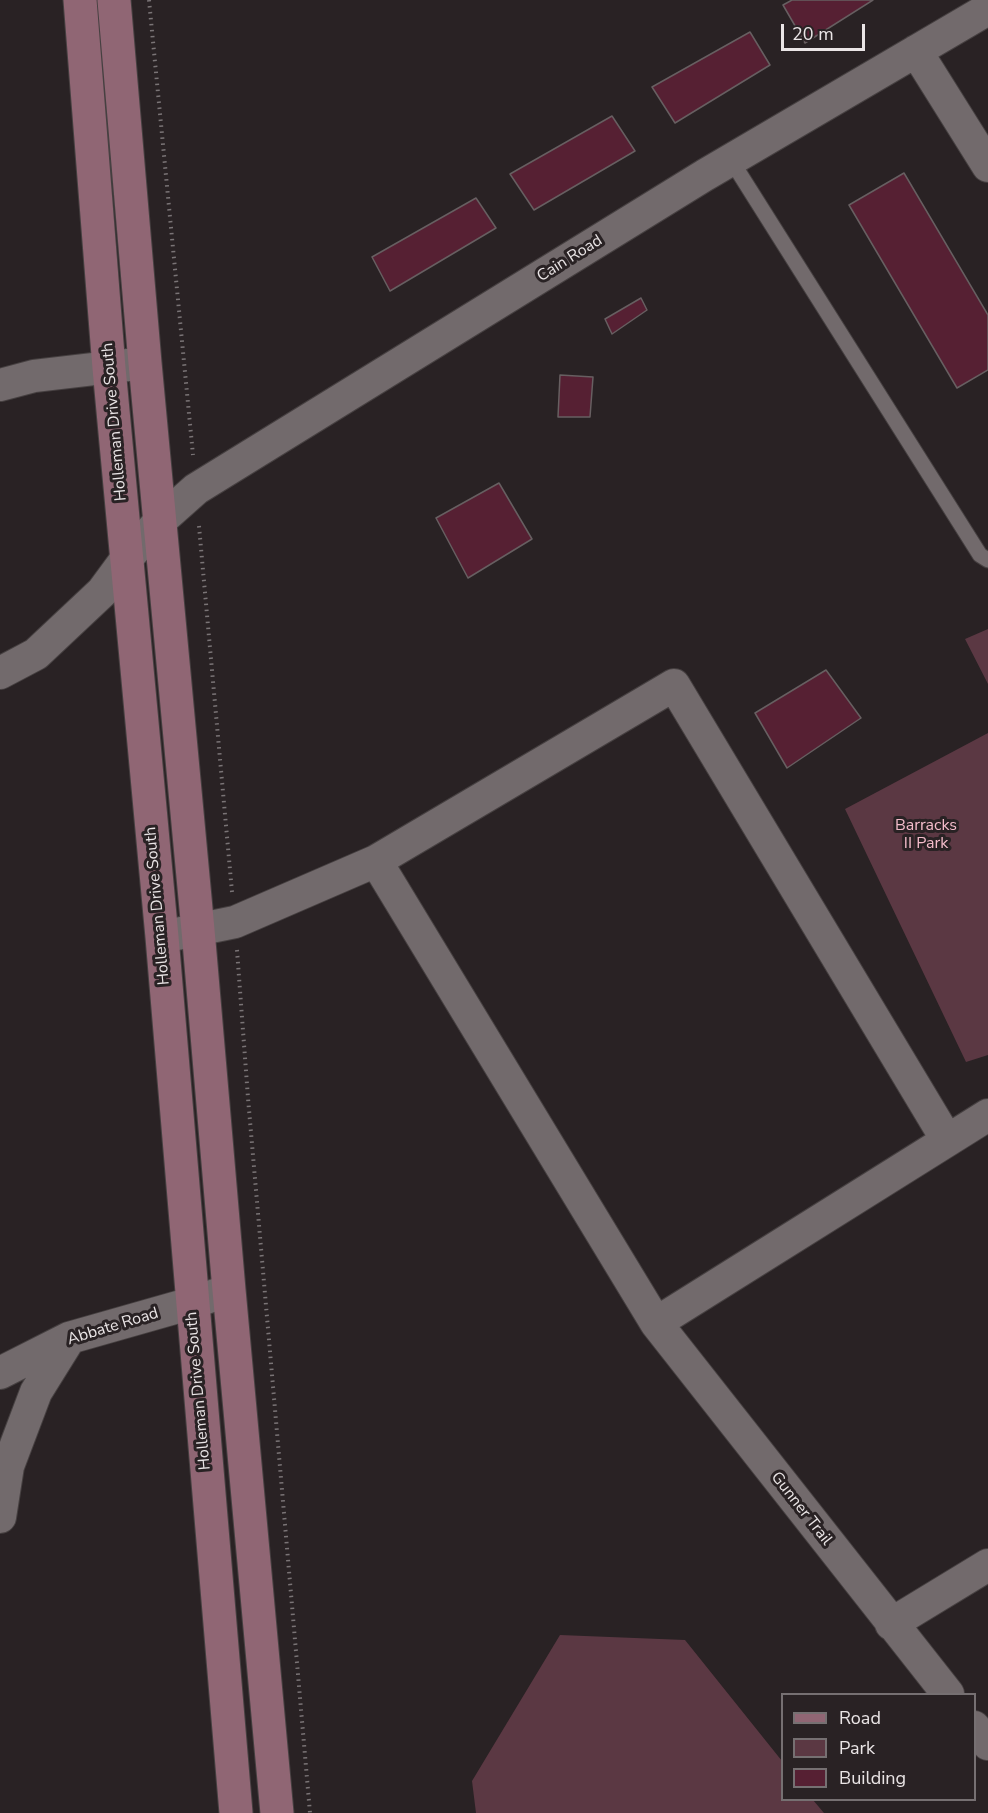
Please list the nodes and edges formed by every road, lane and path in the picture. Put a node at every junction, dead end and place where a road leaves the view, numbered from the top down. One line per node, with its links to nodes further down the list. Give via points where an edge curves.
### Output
1 (80, 0): 8 (street, Holleman Drive South)
2 (114, 0): 7 (street)
3 (988, 9): 4 (street, Cain Road)
4 (916, 51): 5 (street, Cain Road); 6 (street)
5 (731, 160): 10 (street, Cain Road, via 196,489); 12 (lane, via 980,555)
6 (988, 166)
7 (145, 363): 8 (street); 10 (street)
8 (109, 368): 9 (street, via 34,376); 11 (street, Holleman Drive South)
9 (0, 385)
10 (160, 521): 11 (street, Cain Road); 15 (street)
11 (127, 558): 13 (street, Cain Road, via 102,592 36,654); 16 (street, Holleman Drive South)
12 (988, 560)
13 (0, 673)
14 (376, 861): 15 (street, via 235,922); 18 (street, via 674,685); 21 (street, Gunner Trail)
15 (198, 930): 16 (street); 19 (street)
16 (162, 937): 20 (street, Holleman Drive South)
17 (988, 1115): 18 (street)
18 (947, 1140): 21 (street)
19 (229, 1290): 20 (street, Abbate Road); 31 (street)
20 (192, 1303): 22 (street, Abbate Road); 30 (street, Holleman Drive South)
21 (656, 1323): 26 (street, Gunner Trail)
22 (69, 1338): 23 (street, Abbate Road); 24 (street, via 36,1392 8,1466)
23 (0, 1373)
24 (0, 1517)
25 (988, 1565): 26 (street)
26 (891, 1624): 27 (street, Gunner Trail)
27 (946, 1693)
28 (976, 1728): 29 (street)
29 (988, 1744)
30 (236, 1813)
31 (278, 1813)

